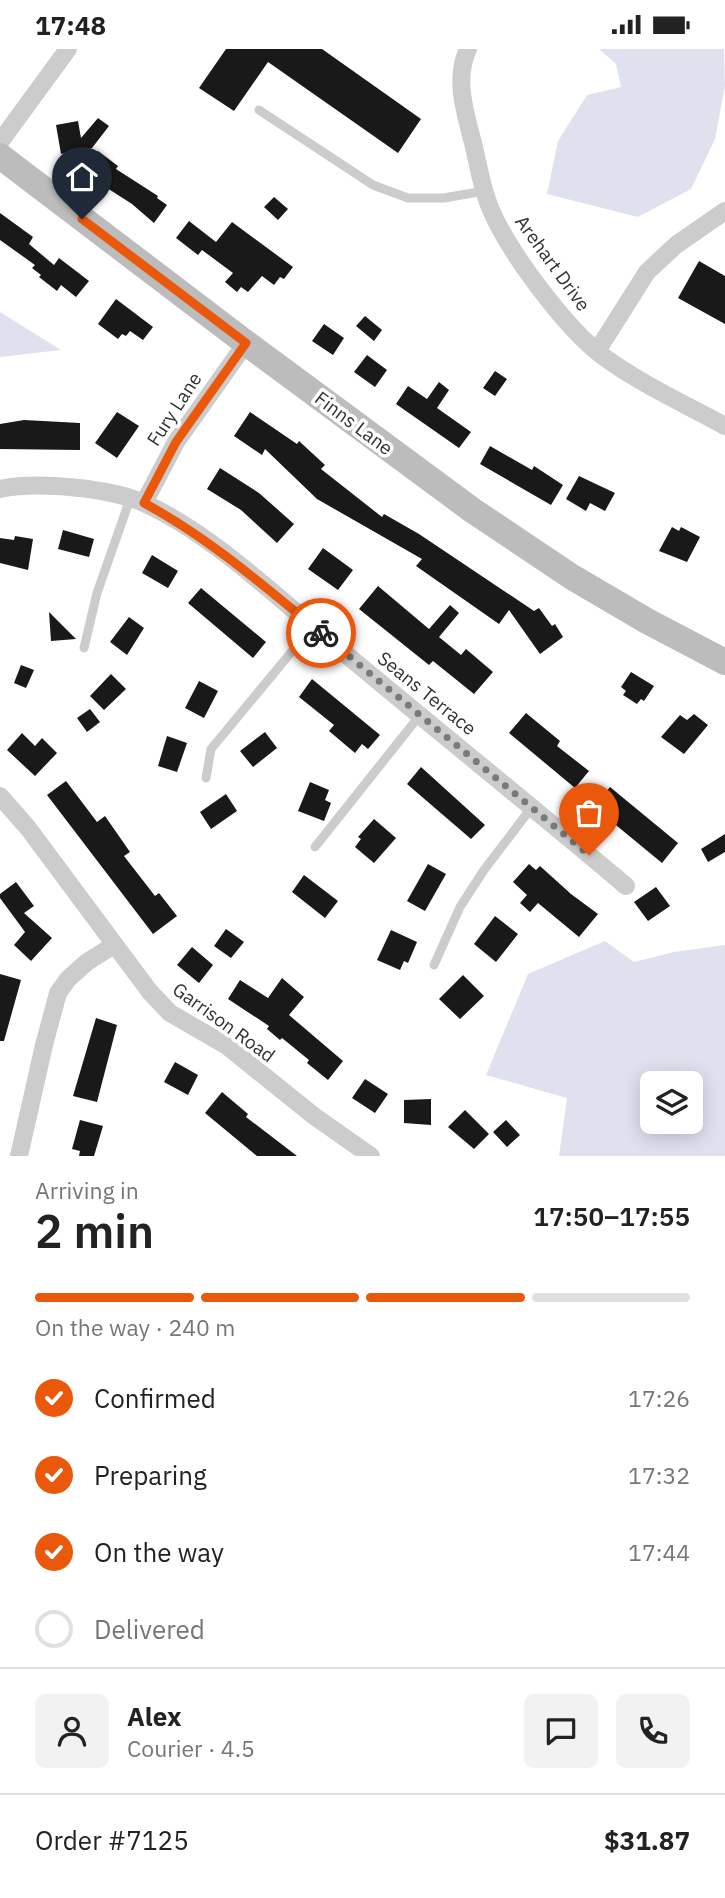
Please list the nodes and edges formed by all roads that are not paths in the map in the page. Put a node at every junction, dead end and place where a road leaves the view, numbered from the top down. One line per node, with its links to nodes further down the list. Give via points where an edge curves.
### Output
1 (68, 49): 4 (street)
2 (468, 49): 6 (street, Arehart Drive, via 462,62 461,89)
3 (259, 110): 6 (lane, via 373,185 408,198)
4 (0, 142)
5 (0, 156): 8 (street, Finns Lane)
6 (484, 191): 9 (street, Arehart Drive, via 506,238 539,287)
7 (725, 211): 9 (street, via 647,272)
8 (246, 343): 12 (street, Fury Lane); 15 (street, Finns Lane, via 472,510 572,577)
9 (597, 351): 10 (street, Arehart Drive)
10 (725, 426)
11 (0, 489): 12 (street, Seans Terrace, via 74,488)
12 (137, 501): 13 (street, Seans Terrace, via 183,524); 14 (lane, via 97,593)
13 (313, 626): 16 (street, Seans Terrace); 17 (lane, via 211,749)
14 (84, 648)
15 (725, 663)
16 (420, 715): 19 (street, Seans Terrace); 20 (lane)
17 (206, 778)
18 (0, 796): 22 (street, Garrison Road)
19 (533, 807): 21 (street, Seans Terrace); 23 (lane, via 460,907)
20 (315, 846)
21 (626, 886)
22 (114, 945): 24 (street, via 87,962 58,993); 25 (street, Garrison Road, via 170,1013 227,1046)
23 (434, 965)
24 (19, 1156)
25 (371, 1156)

